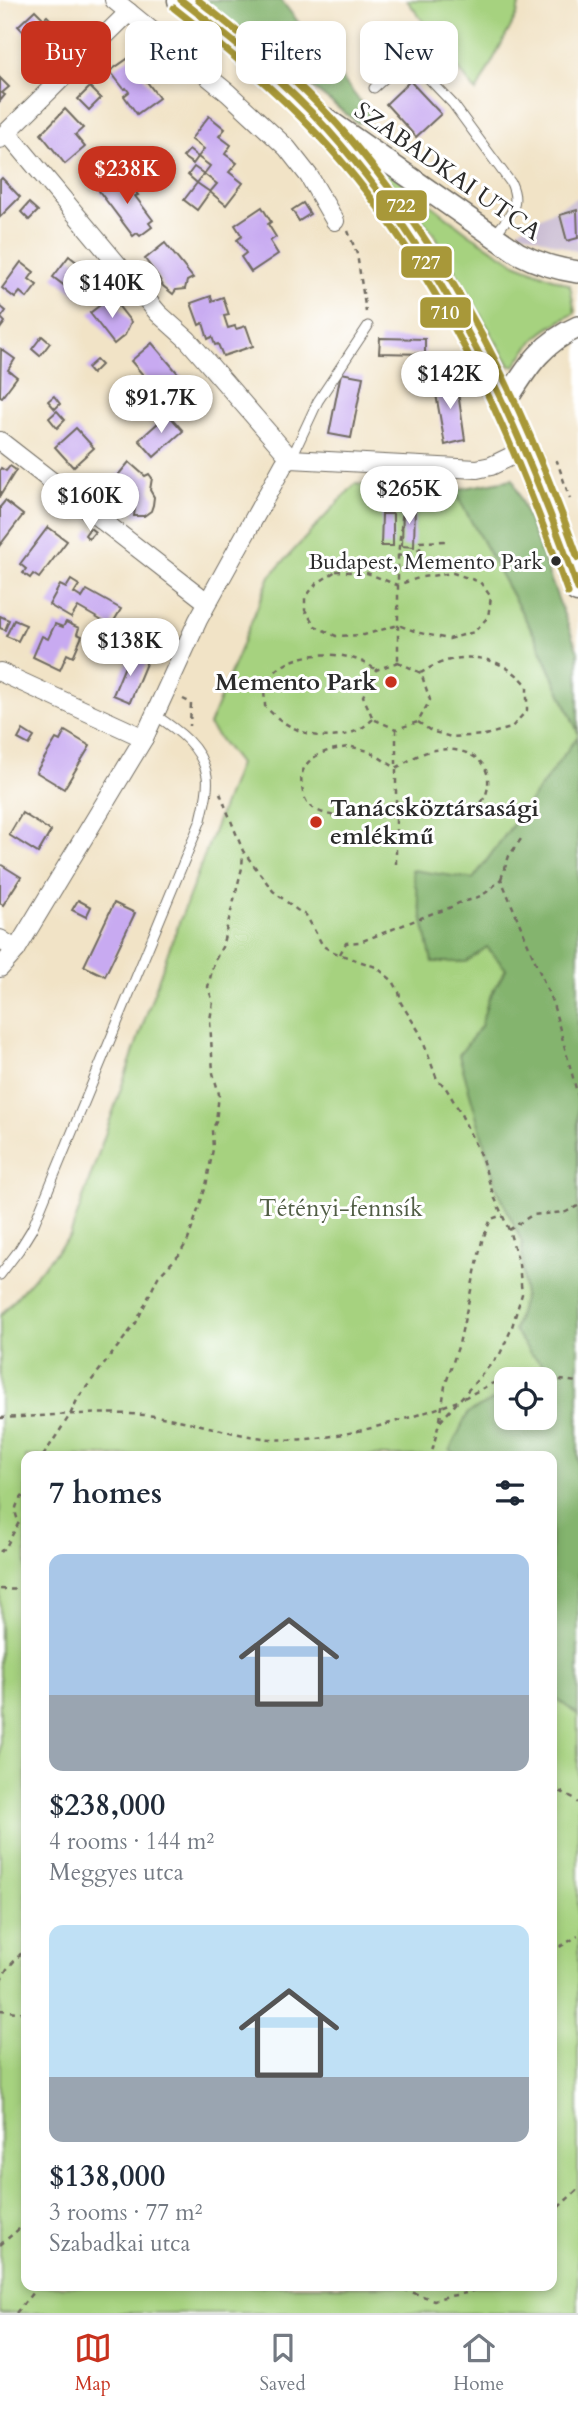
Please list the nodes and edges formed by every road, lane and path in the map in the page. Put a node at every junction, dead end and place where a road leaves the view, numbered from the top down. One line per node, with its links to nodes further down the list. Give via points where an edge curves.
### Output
1 (114, 0): 3 (street)
2 (181, 0): 5 (main road)
3 (129, 12): 6 (street); 7 (street, via 287,148)
4 (374, 88): 8 (lane, via 408,57 453,104 516,193 513,209)
5 (296, 98): 8 (street, SZABADKAI UTCA); 12 (main road, via 379,190 454,302)
6 (4, 135): 15 (street)
7 (335, 221): 10 (path, via 345,225 356,254)
8 (493, 237): 9 (street, SZABADKAI UTCA, via 535,262)
9 (578, 272)
10 (369, 326): 15 (lane, via 318,401)
11 (578, 327): 12 (street, via 538,354)
12 (506, 401): 14 (main road)
13 (0, 441): 23 (street)
14 (526, 449): 17 (street, via 477,469); 22 (main road)
15 (291, 459): 17 (street); 23 (street, via 284,464)
16 (557, 461): 18 (path)
17 (399, 465): 20 (path, via 396,510 403,510)
18 (574, 510)
19 (448, 541): 20 (path, via 420,542 420,549)
20 (398, 556): 21 (path)
21 (397, 585): 24 (path); 24 (path, via 367,573 335,571 316,583 305,598 305,611 315,626 336,636 364,635); 24 (path, via 453,573 480,582 491,597 488,617 474,632 449,639)
22 (578, 589)
23 (207, 602): 30 (street)
24 (398, 625): 25 (path)
25 (398, 662): 26 (path); 28 (path)
26 (376, 670): 31 (path, via 363,696); 31 (path, via 365,661 340,655 310,656 280,667 265,686 265,706 278,721 307,735 341,736 362,729)
27 (0, 672): 34 (street)
28 (421, 673): 32 (path, via 430,700); 32 (path, via 462,656 492,661 515,671 527,685 527,710 511,728 485,735 451,737)
29 (183, 699): 35 (path, via 191,704)
30 (155, 715): 34 (street); 35 (lane)
31 (373, 719): 33 (path)
32 (418, 722): 33 (path)
33 (396, 729): 36 (path)
34 (144, 738): 44 (street)
35 (189, 740): 37 (lane)
36 (396, 768): 38 (path); 38 (path, via 425,752 447,748 471,754 482,762 487,792 474,808 451,817 420,816); 38 (path, via 369,751 333,748 314,757 300,779 311,806 337,817 365,816)
37 (207, 777): 40 (path, via 225,803); 51 (lane, via 201,820 32,1229)
38 (396, 806): 41 (path)
39 (521, 839): 42 (path)
40 (243, 851): 45 (path, via 273,891 306,915 323,946); 57 (path, via 222,947 208,987 213,1002 213,1073 219,1094 206,1186 188,1240 158,1277 135,1323)
41 (396, 866)
42 (501, 879): 45 (path, via 471,902 346,943); 47 (path, via 553,1004)
43 (0, 939): 44 (street)
44 (16, 950): 46 (street)
45 (340, 954): 49 (path, via 376,967 393,981 420,1033 438,1082 460,1110)
46 (0, 968)
47 (578, 1096)
48 (578, 1206): 50 (path, via 566,1212 532,1215)
49 (503, 1215): 50 (path); 56 (path, via 491,1219 482,1241)
50 (509, 1230): 55 (path, via 522,1294 517,1313 500,1354)
51 (0, 1275)
52 (557, 1380): 53 (path)
53 (578, 1382)
54 (494, 1383): 55 (path)
55 (462, 1399): 56 (path); 59 (path)
56 (443, 1406): 57 (path, via 331,1437 301,1439 272,1439 146,1415); 59 (path)
57 (70, 1415): 58 (path); 60 (path)
58 (0, 1418)
59 (439, 1423): 61 (path)
60 (46, 1451)
61 (432, 1451)
62 (21, 1500): 63 (path, via 15,1509 19,1522)
63 (0, 1552)
64 (0, 1589): 65 (path)
65 (21, 1590)
66 (557, 1790): 67 (path)
67 (578, 1803)
68 (578, 1936): 69 (path)
69 (557, 1948)
70 (21, 1954): 71 (path)
71 (0, 1981)
72 (0, 2010): 73 (path)
73 (21, 2012)
74 (578, 2186): 75 (path)
75 (557, 2208)
76 (21, 2227): 77 (path)
77 (0, 2245)
78 (34, 2291): 81 (path)
79 (408, 2291): 80 (path, via 434,2300)
80 (474, 2291)
81 (16, 2313)

